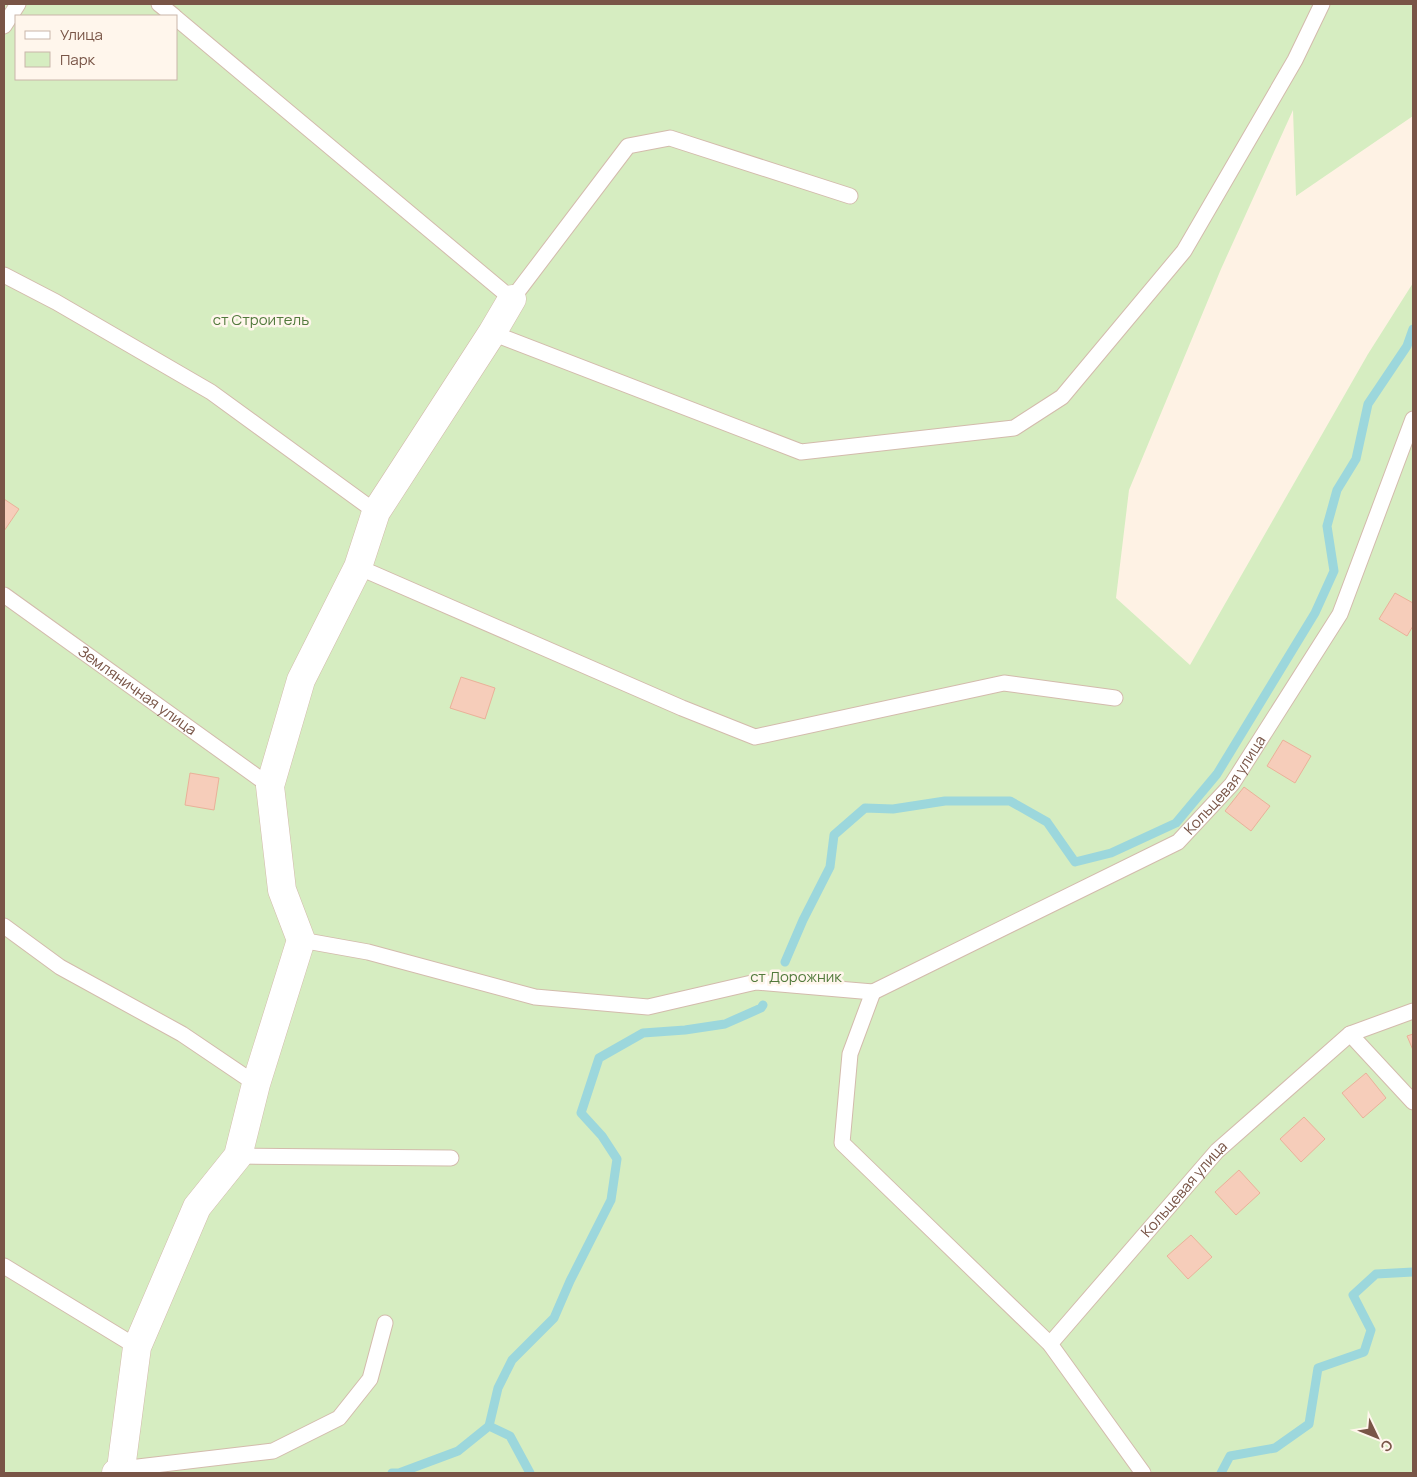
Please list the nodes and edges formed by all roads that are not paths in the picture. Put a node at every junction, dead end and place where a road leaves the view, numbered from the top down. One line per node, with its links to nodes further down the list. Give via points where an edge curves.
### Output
1 (18, 4): 6 (lane)
2 (159, 4): 4 (lane)
3 (1322, 4): 10 (lane, via 1295,60 1184,251 1062,397 1014,428 801,452)
4 (173, 15)
5 (178, 20): 9 (lane)
6 (4, 26)
7 (850, 196): 9 (lane, via 670,138 628,146)
8 (4, 275): 12 (lane, via 211,392)
9 (512, 299): 10 (street)
10 (492, 333): 12 (street)
11 (1413, 419): 19 (lane, Кольцевая улица, via 1340,614 1232,784 1178,842)
12 (376, 512): 13 (street)
13 (358, 567): 15 (lane, via 755,737 1004,684); 16 (street, via 301,680)
14 (4, 594): 16 (lane, Земляничная улица)
15 (1115, 698)
16 (270, 786): 18 (street, via 282,890)
17 (4, 926): 22 (lane, via 60,967 182,1034)
18 (301, 940): 19 (lane, via 368,952 535,997 648,1007 756,982); 22 (street)
19 (873, 992): 28 (lane, via 850,1054 842,1143)
20 (1413, 1011): 21 (lane, Кольцевая улица)
21 (1350, 1034): 23 (lane); 28 (lane, Кольцевая улица, via 1217,1151)
22 (256, 1084): 24 (street)
23 (1413, 1102)
24 (238, 1156): 25 (lane); 29 (street, via 196,1208)
25 (450, 1158)
26 (4, 1266): 29 (lane)
27 (385, 1323): 30 (lane, via 370,1380 339,1418 272,1451)
28 (1050, 1344): 31 (lane)
29 (138, 1347): 30 (street)
30 (119, 1471)
31 (1143, 1473)

